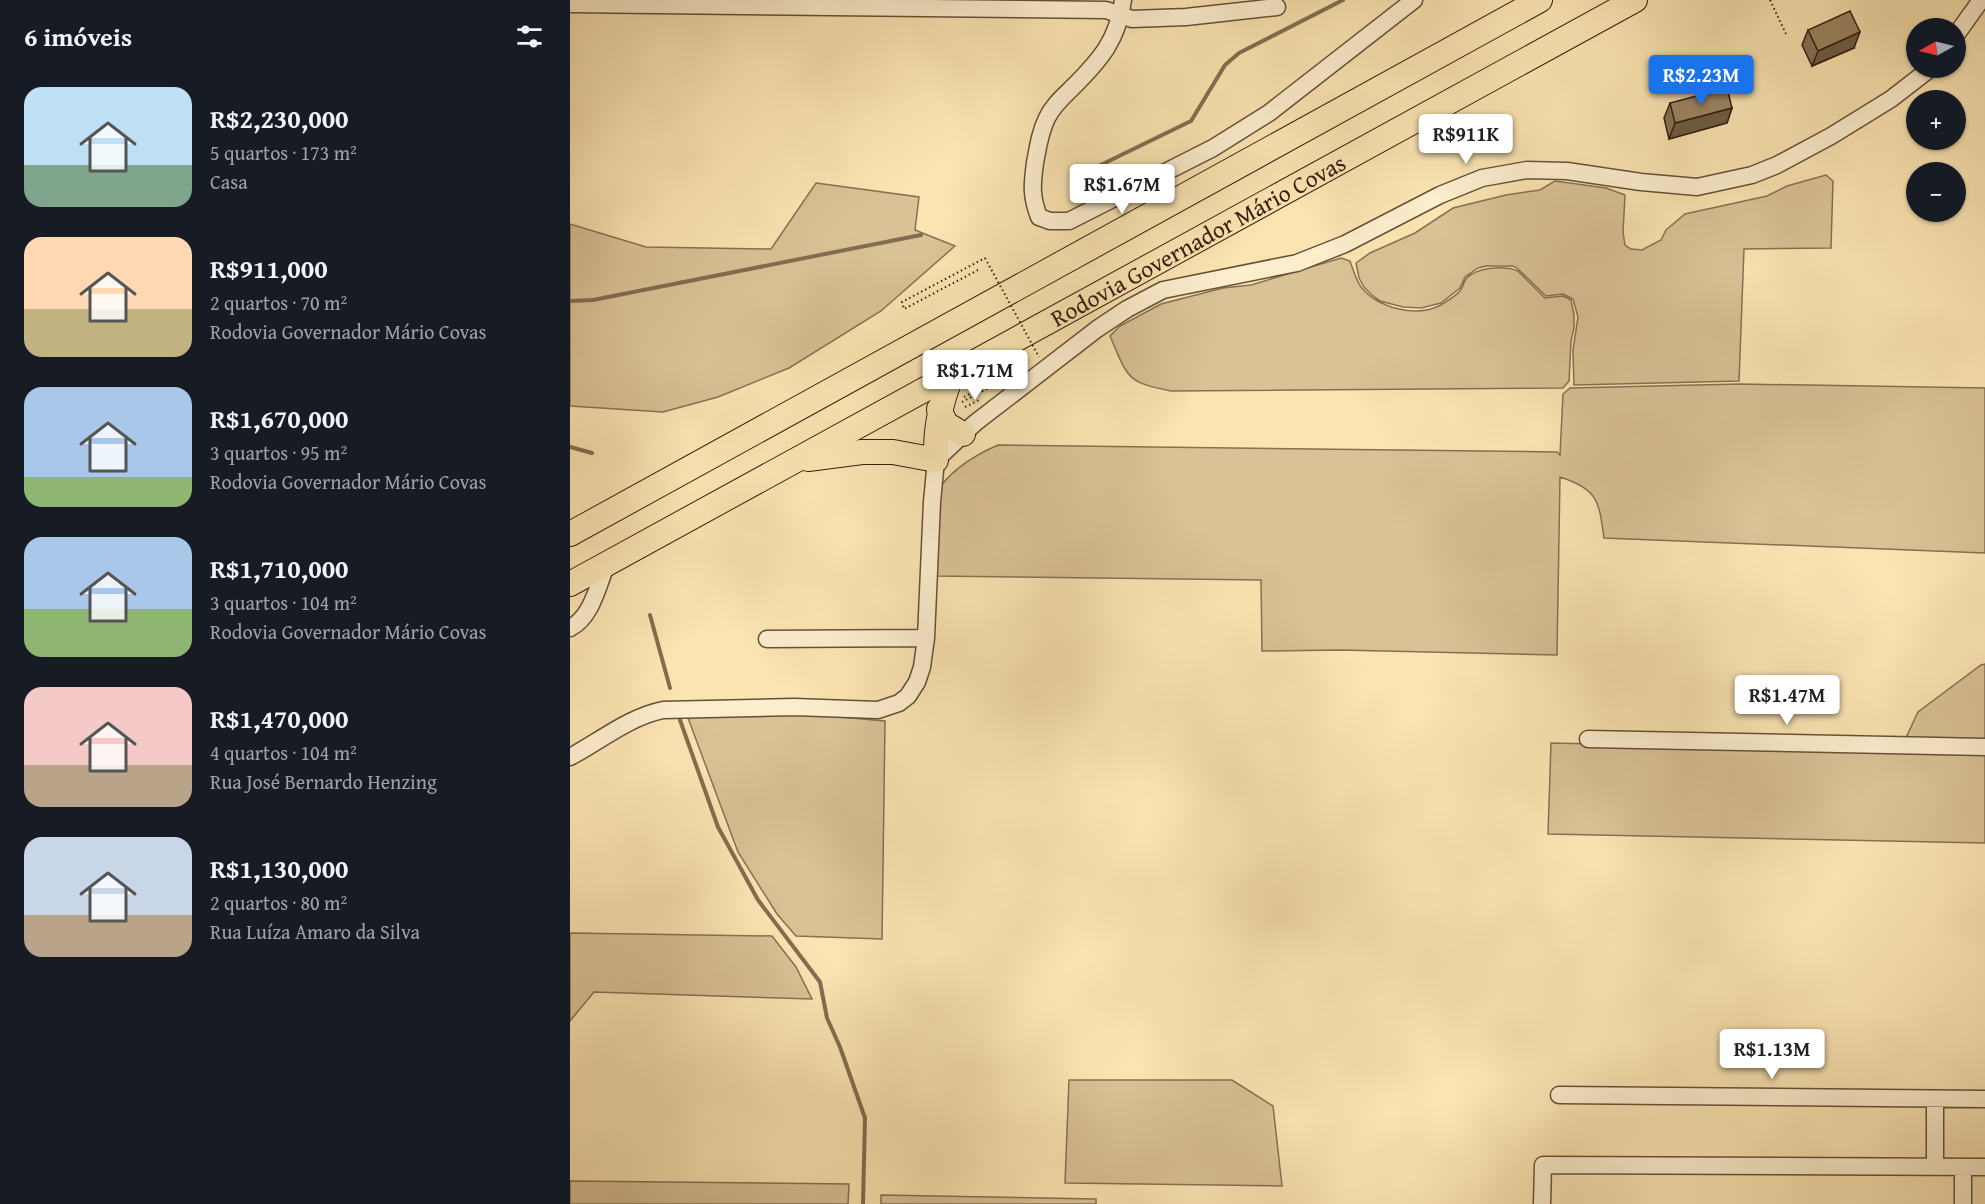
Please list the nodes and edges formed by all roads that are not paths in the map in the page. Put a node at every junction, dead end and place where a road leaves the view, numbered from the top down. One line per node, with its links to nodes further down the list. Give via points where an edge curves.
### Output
1 (1414, 0): 6 (street, via 1269,113 1222,142 1089,212 1069,221 1050,221 1040,217 1033,200 1041,133 1056,104 1111,43)
2 (1540, 0): 15 (highway, Rodovia Governador Mário Covas)
3 (1635, 0): 10 (highway, Rodovia Governador Mário Covas)
4 (1981, 0): 8 (street)
5 (570, 4): 6 (street, via 1106,10)
6 (1122, 7): 7 (street, via 1132,19)
7 (1277, 7)
8 (1966, 21)
9 (1918, 78): 12 (street, via 1832,136 1752,175 1697,187 1567,171 1527,170 1482,178 1297,263 1163,290 1097,329)
10 (952, 375): 11 (highway); 13 (highway, Rodovia Governador Mário Covas)
11 (939, 409): 12 (highway, via 946,424); 14 (highway)
12 (963, 434): 14 (street)
13 (797, 460): 14 (highway, via 862,452 893,452); 16 (highway, Rodovia Governador Mário Covas)
14 (936, 460): 19 (street)
15 (575, 530)
16 (607, 563): 17 (highway, Rodovia Governador Mário Covas); 18 (street, via 588,611)
17 (570, 584)
18 (570, 628)
19 (926, 638): 20 (street); 23 (street, via 917,682 908,696 889,707 663,710 636,719)
20 (767, 639)
21 (1588, 740): 22 (street)
22 (1985, 747)
23 (570, 757)
24 (1559, 1095): 25 (street)
25 (1935, 1099): 26 (street); 27 (street)
26 (1985, 1099)
27 (1935, 1167): 28 (street); 30 (street, via 1543,1165)
28 (1963, 1167): 29 (street); 31 (street)
29 (1985, 1167)
30 (1542, 1204)
31 (1963, 1204)

